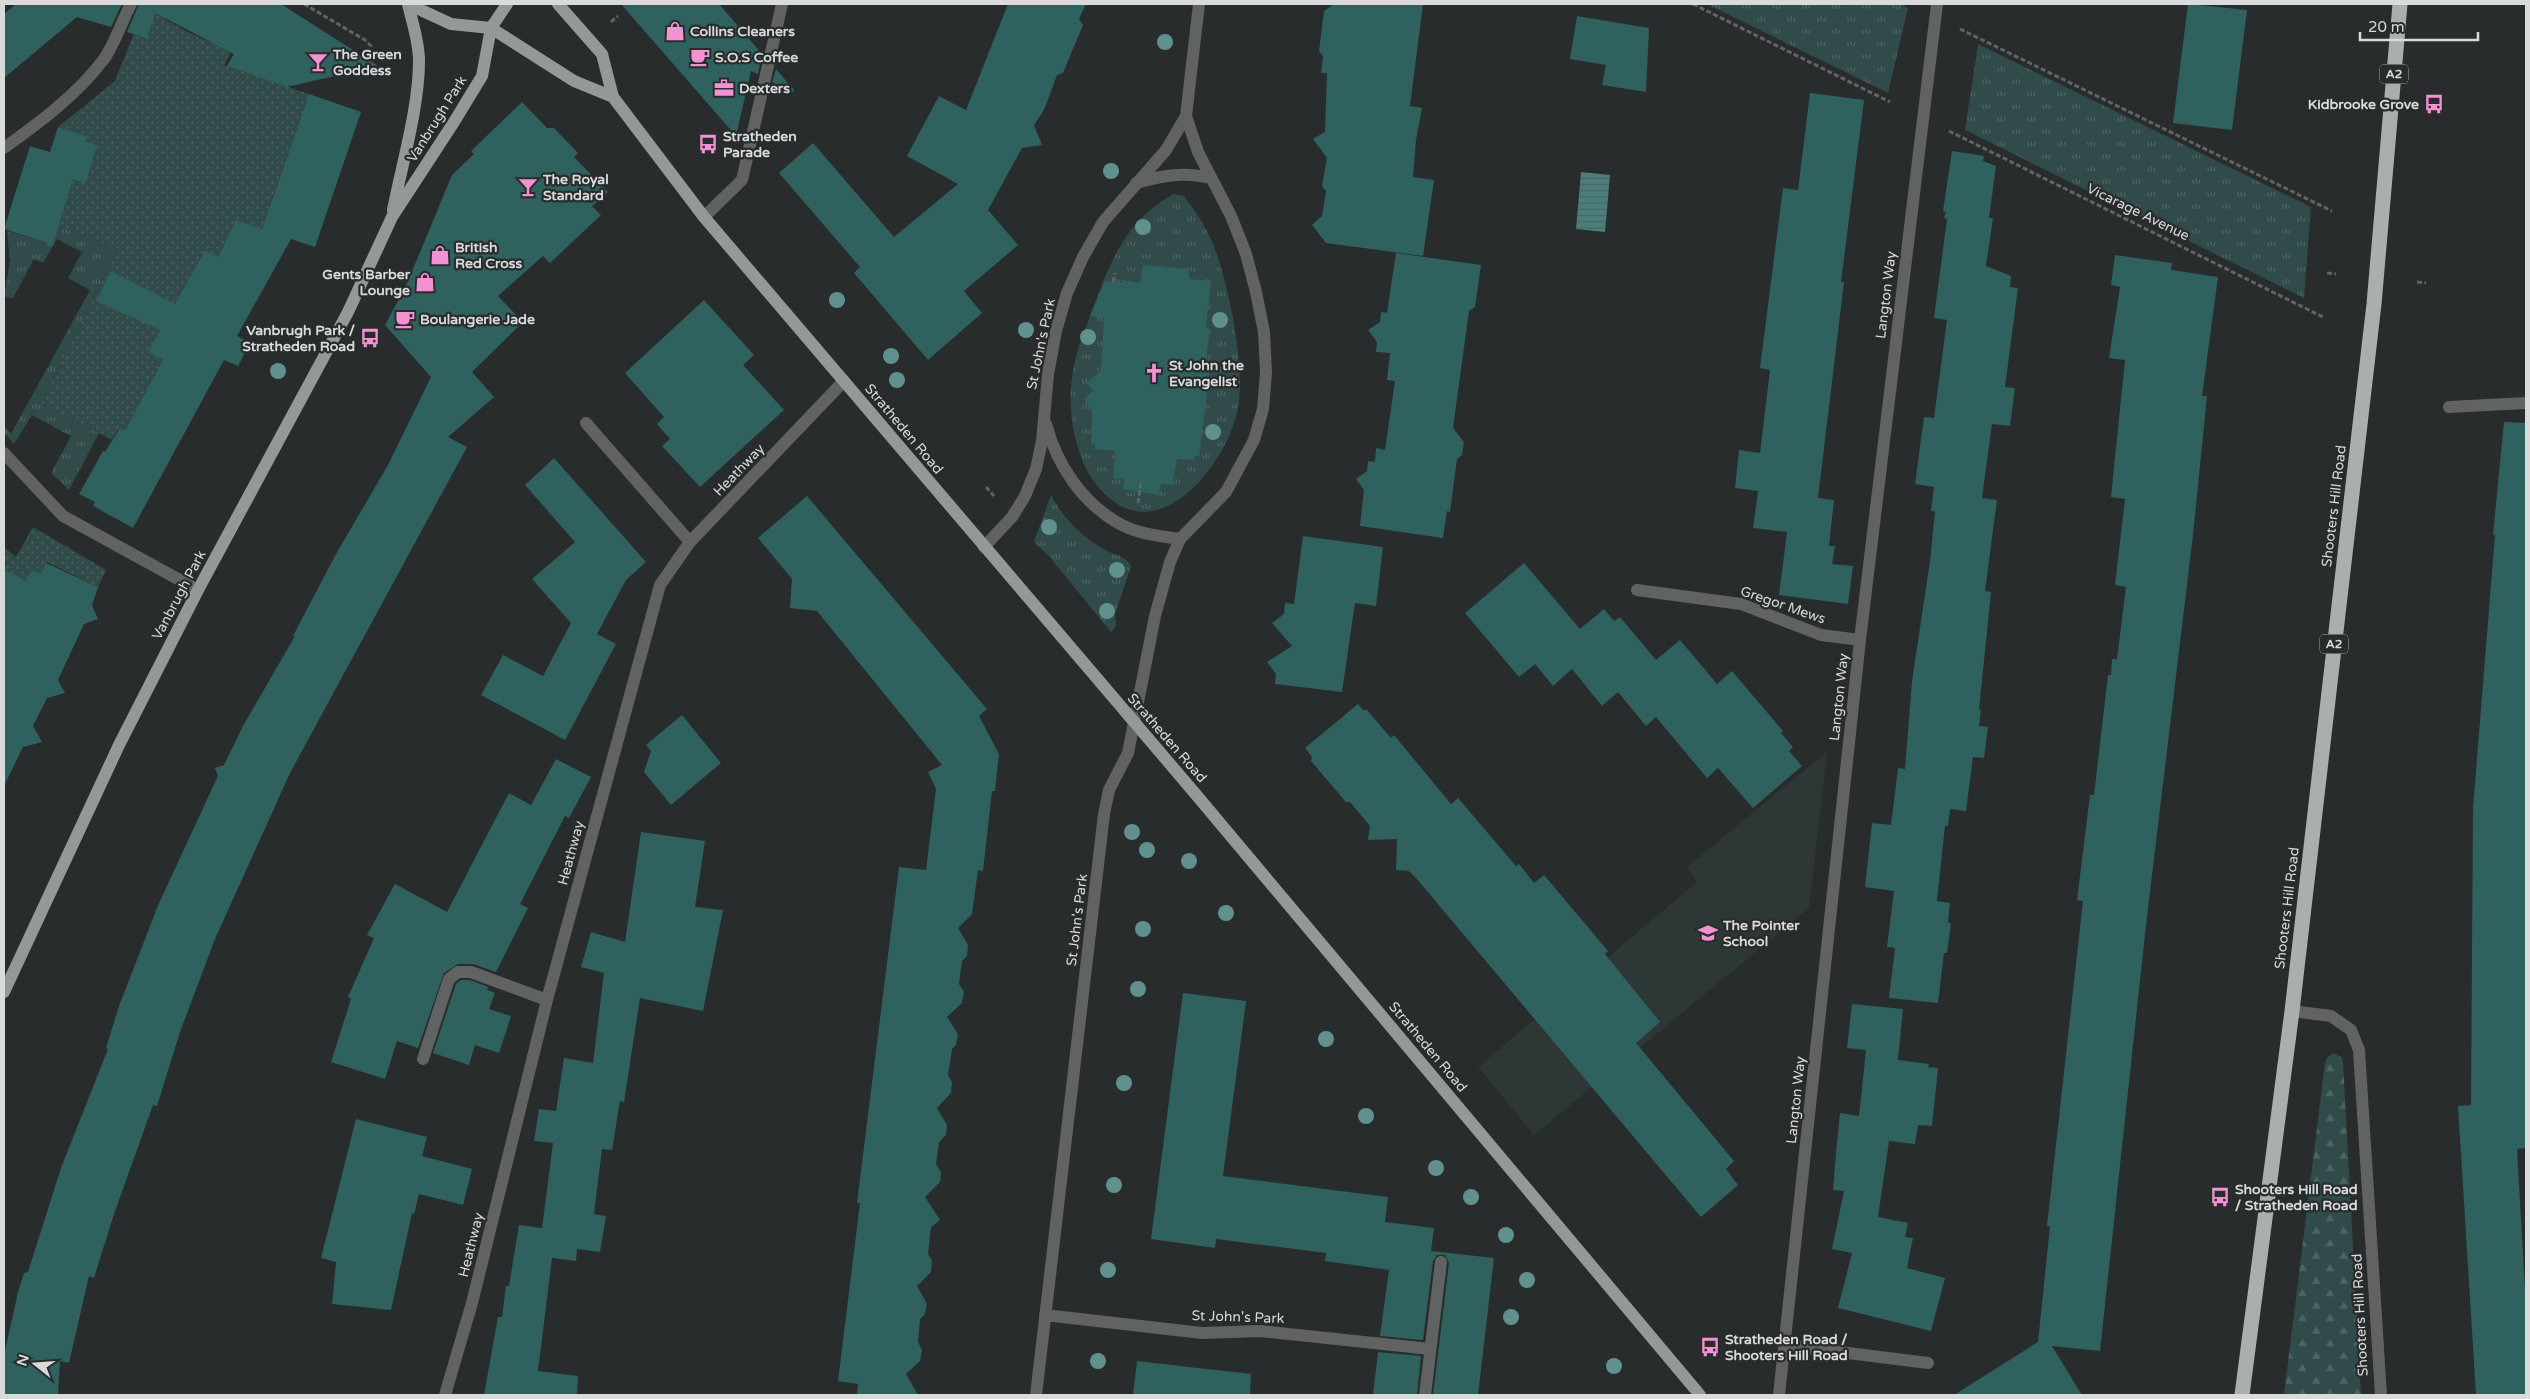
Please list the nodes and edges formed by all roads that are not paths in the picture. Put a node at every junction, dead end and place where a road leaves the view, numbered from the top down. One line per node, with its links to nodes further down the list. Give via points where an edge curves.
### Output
1 (131, 4): 12 (street, via 105,57 77,89 43,120)
2 (408, 4): 9 (main road, via 451,24); 15 (main road, Vanbrugh Park, via 419,62)
3 (507, 4): 9 (main road, Vanbrugh Park)
4 (558, 4): 10 (main road, Stratheden Road, via 602,54)
5 (782, 4): 16 (street, via 742,180)
6 (1199, 4): 11 (street, St John's Park)
7 (1937, 4): 28 (street, Langton Way)
8 (2400, 4): 32 (highway, Shooters Hill Road / A2, via 2374,304)
9 (491, 28): 10 (main road, via 574,81); 15 (main road, Vanbrugh Park, via 482,76)
10 (613, 97): 16 (main road, Stratheden Road)
11 (1186, 116): 13 (street, St John's Park); 14 (street, St John's Park, via 1166,150)
12 (4, 148)
13 (1211, 178): 14 (street, via 1188,173 1168,174); 23 (street, St John's Park, via 1231,216 1256,292 1266,372 1263,409 1254,440 1226,492)
14 (1136, 183): 20 (street, St John's Park, via 1103,222 1067,293 1055,340)
15 (392, 217): 26 (main road, Vanbrugh Park, via 348,312)
16 (704, 217): 17 (main road, Stratheden Road)
17 (844, 381): 24 (street, Heathway); 25 (main road, Stratheden Road)
18 (2526, 403): 19 (street)
19 (2449, 407)
20 (1044, 412): 23 (street, St John's Park, via 1050,439 1062,465 1096,508 1134,530); 25 (street, St John's Park, via 1036,469 1025,496 1012,517)
21 (586, 423): 24 (street)
22 (4, 453): 26 (street, via 63,516)
23 (1180, 539): 29 (street, St John's Park, via 1155,616)
24 (690, 542): 31 (street, Heathway, via 660,585)
25 (984, 547): 29 (main road, Stratheden Road)
26 (198, 590): 30 (main road, Vanbrugh Park, via 119,745)
27 (1637, 590): 28 (street, Gregor Mews, via 1741,604 1822,635)
28 (1860, 640): 36 (street, Langton Way)
29 (1134, 723): 35 (street, St John's Park, via 1128,753 1109,790 1104,814); 42 (main road, Stratheden Road)
30 (4, 992)
31 (547, 1000): 33 (street, via 471,972 458,972 449,979); 39 (street, Heathway, via 472,1303)
32 (2292, 1010): 44 (highway, Shooters Hill Road / A2); 45 (street, Shooters Hill Road, via 2331,1016 2351,1030 2359,1050)
33 (423, 1059)
34 (1441, 1262): 37 (street)
35 (1046, 1315): 37 (street, St John's Park, via 1202,1333 1260,1330); 40 (street, St John's Park)
36 (1784, 1345): 38 (street); 43 (street, Langton Way)
37 (1430, 1349): 41 (street)
38 (1928, 1363)
39 (445, 1395)
40 (1036, 1395)
41 (1425, 1395)
42 (1700, 1395)
43 (1779, 1395)
44 (2242, 1395)
45 (2381, 1395)

